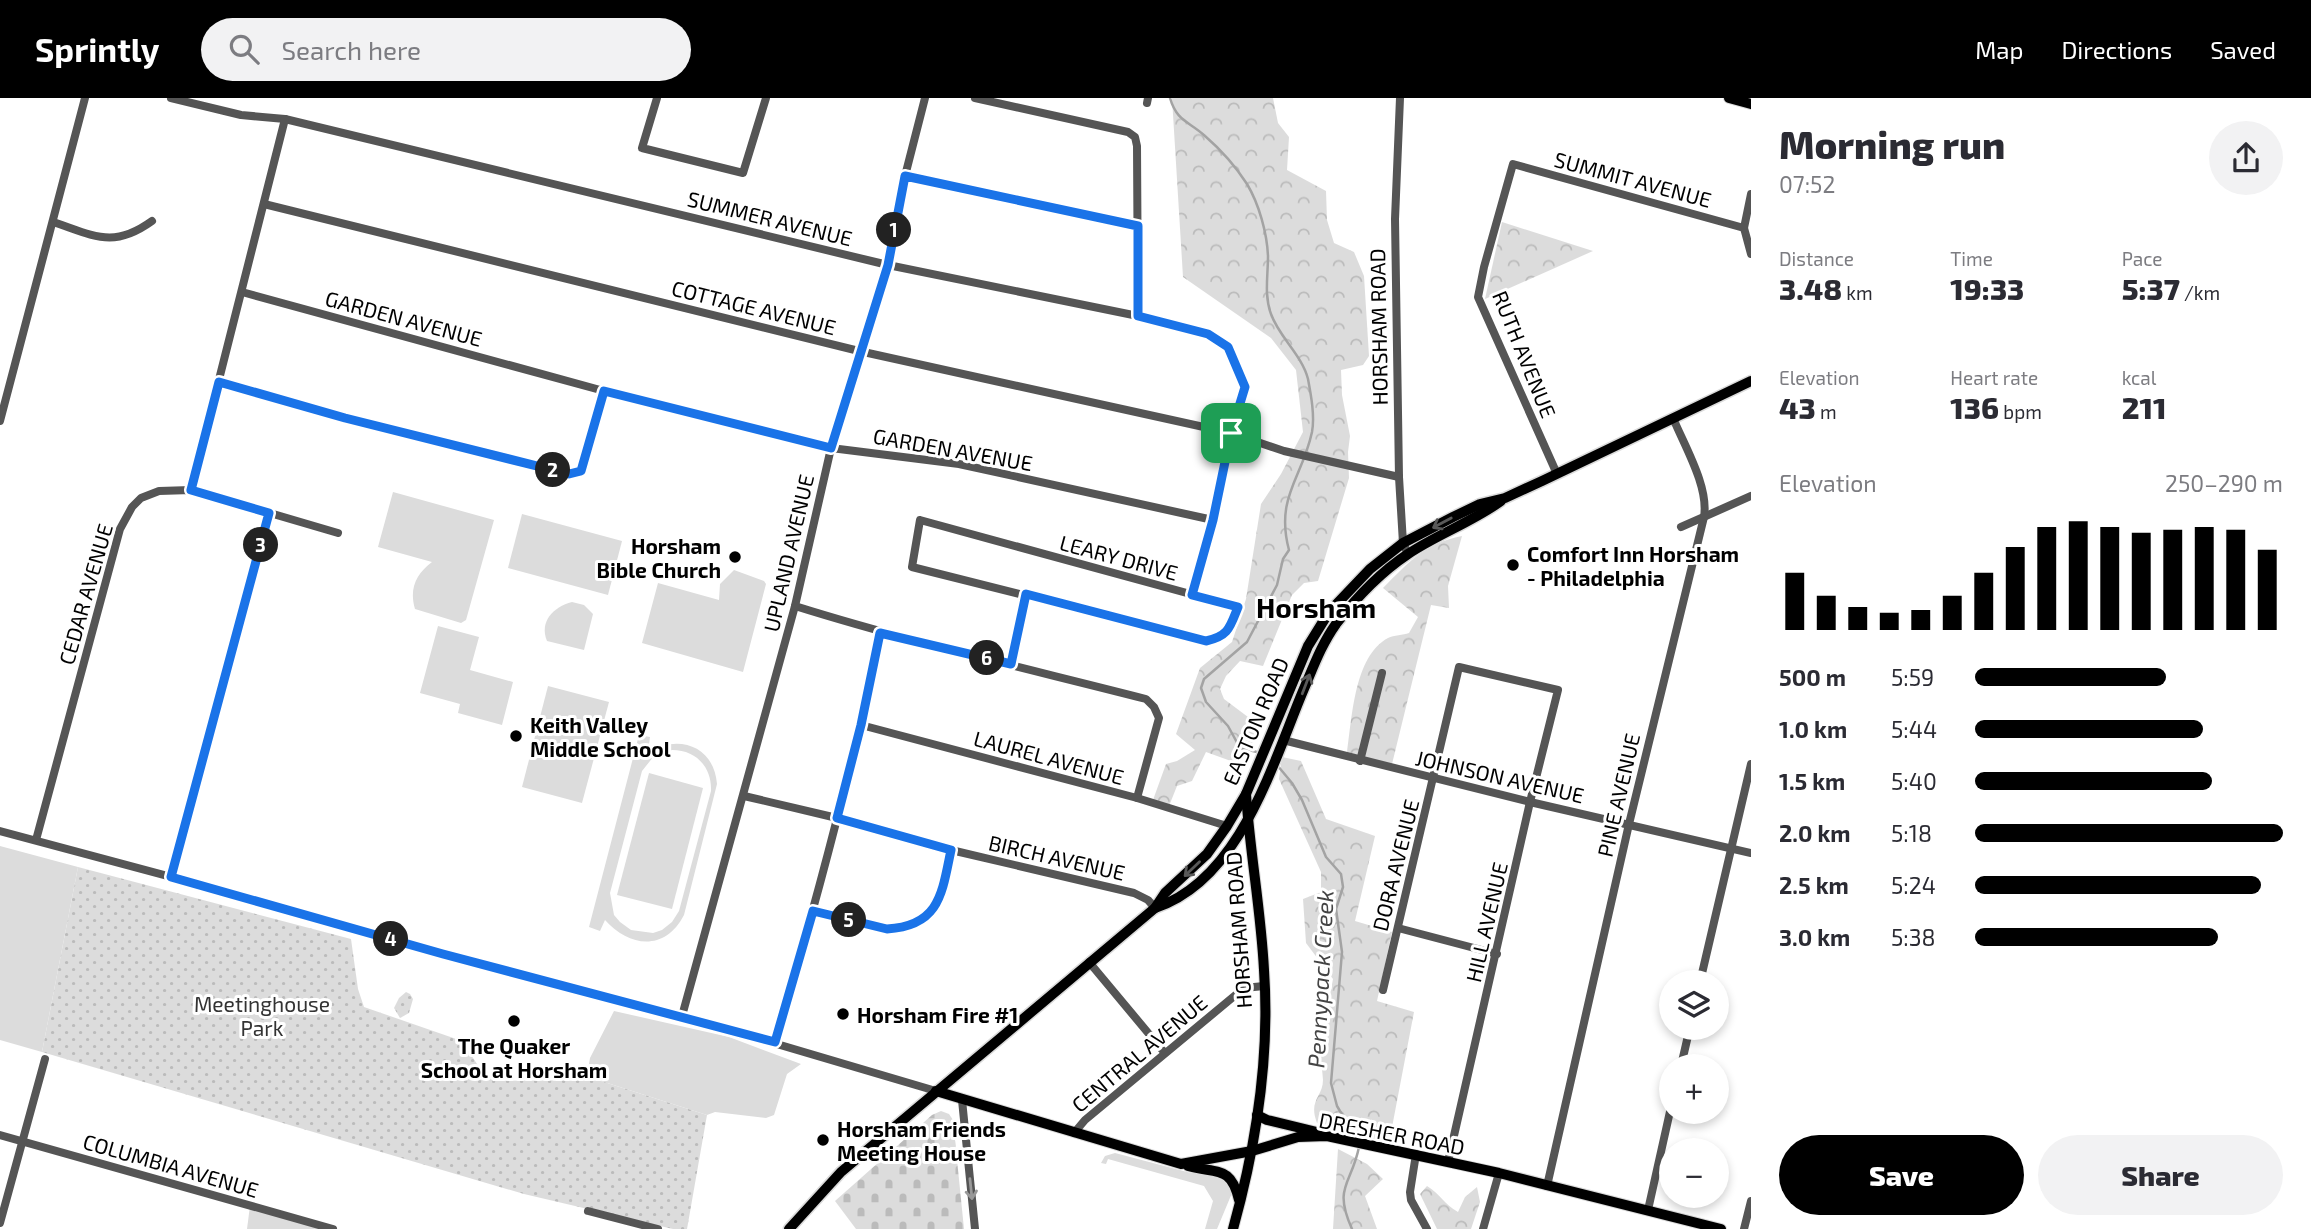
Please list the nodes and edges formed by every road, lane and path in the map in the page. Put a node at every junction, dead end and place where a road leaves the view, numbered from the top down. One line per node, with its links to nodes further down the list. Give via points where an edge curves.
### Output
1 (85, 98): 16 (street)
2 (172, 98): 10 (street, SUMMER AVENUE, via 241,115)
3 (657, 98): 4 (street, via 642,148 743,173)
4 (766, 98)
5 (925, 98): 12 (street, UPLAND AVENUE)
6 (975, 98): 17 (street, via 1135,137)
7 (1400, 98): 32 (street, HORSHAM ROAD, via 1395,219)
8 (1729, 98): 9 (main road)
9 (1751, 104)
10 (285, 119): 14 (street); 20 (street, SUMMER AVENUE)
11 (1513, 164): 18 (street, SUMMIT AVENUE); 31 (street, RUTH AVENUE, via 1478,297)
12 (905, 176): 17 (street); 20 (street, UPLAND AVENUE)
13 (1751, 194): 18 (street)
14 (264, 204): 21 (street); 23 (street, COTTAGE AVENUE)
15 (152, 220): 16 (street, via 118,238 98,237)
16 (53, 222): 28 (street)
17 (1138, 226): 22 (street)
18 (1744, 228): 19 (street)
19 (1751, 254)
20 (888, 265): 22 (street, SUMMER AVENUE); 23 (street, UPLAND AVENUE)
21 (242, 292): 25 (street); 26 (street, GARDEN AVENUE)
22 (1138, 316): 29 (street, SUMMER AVENUE, via 1208,334 1228,347 1245,387)
23 (859, 351): 29 (street, COTTAGE AVENUE); 30 (street, UPLAND AVENUE)
24 (1751, 381): 27 (highway, EASTON ROAD)
25 (219, 382): 26 (street, via 569,474 581,471); 33 (street)
26 (604, 391): 30 (street, GARDEN AVENUE)
27 (1673, 418): 31 (highway, EASTON ROAD); 36 (street, PINE AVENUE, via 1703,491)
28 (0, 421)
29 (1231, 433): 32 (street, COTTAGE AVENUE, via 1284,451); 37 (street, SUMMER AVENUE)
30 (831, 448): 37 (street, GARDEN AVENUE, via 959,464); 43 (street, UPLAND AVENUE)
31 (1557, 474): 40 (highway, EASTON ROAD, via 1480,504)
32 (1399, 477): 40 (street, HORSHAM ROAD)
33 (191, 490): 35 (street, CEDAR AVENUE); 62 (street, CEDAR AVENUE, via 159,491 141,498 124,520)
34 (1751, 496): 36 (street)
35 (269, 513): 39 (street, CEDAR AVENUE); 66 (street)
36 (1704, 517): 38 (street); 59 (street, PINE AVENUE)
37 (1213, 520): 42 (street, SUMMER AVENUE)
38 (1681, 527)
39 (338, 533)
40 (1405, 549): 49 (highway, EASTON ROAD, one-way to 40, via 1313,665 1336,625); 53 (highway, EASTON ROAD, via 1352,586 1326,617 1301,660)
41 (1026, 594): 42 (street, LEARY DRIVE, via 1206,641 1219,638 1229,629 1238,607); 42 (street, LEARY DRIVE, via 912,567 920,520); 45 (street)
42 (1192, 595)
43 (795, 606): 44 (street); 54 (street, UPLAND AVENUE)
44 (880, 633): 45 (street); 48 (street)
45 (1011, 664): 55 (street, via 1146,699 1154,707 1159,718)
46 (1460, 667): 52 (street, DORA AVENUE); 56 (street, HILL AVENUE, via 1558,690)
47 (1382, 673): 50 (street)
48 (861, 725): 55 (street, LAUREL AVENUE); 57 (street)
49 (1283, 740): 50 (street, JOHNSON AVENUE); 58 (highway, EASTON ROAD)
50 (1360, 761): 52 (street, JOHNSON AVENUE)
51 (1751, 764): 63 (street)
52 (1435, 778): 56 (street, JOHNSON AVENUE); 69 (street, DORA AVENUE)
53 (1246, 794): 58 (main road, HORSHAM ROAD); 60 (highway, EASTON ROAD)
54 (744, 796): 57 (street, BIRCH AVENUE); 75 (street, UPLAND AVENUE)
55 (1137, 798): 60 (street, LAUREL AVENUE)
56 (1530, 802): 59 (street, JOHNSON AVENUE); 70 (street, HILL AVENUE)
57 (837, 818): 64 (street, BIRCH AVENUE); 68 (street)
58 (1249, 821): 67 (highway, EASTON ROAD, via 1194,887 1174,902); 73 (main road, HORSHAM ROAD)
59 (1629, 824): 63 (street, JOHNSON AVENUE); 92 (street, PINE AVENUE)
60 (1227, 827): 67 (highway, EASTON ROAD, one-way to 67)
61 (0, 831): 62 (street)
62 (36, 840): 66 (street)
63 (1731, 848): 65 (street, JOHNSON AVENUE); 72 (street)
64 (951, 850): 67 (street, BIRCH AVENUE, via 1134,893); 68 (street, via 942,895 934,909 913,924 887,929)
65 (1751, 853)
66 (171, 877): 75 (street)
67 (1155, 908): 71 (highway, EASTON ROAD)
68 (813, 911): 76 (street)
69 (1398, 928): 70 (street); 74 (street, DORA AVENUE)
70 (1497, 954): 89 (street, HILL AVENUE)
71 (1089, 962): 77 (street); 79 (highway, EASTON ROAD)
72 (1703, 970)
73 (1265, 986): 77 (street, CENTRAL AVENUE, via 1244,988); 81 (main road, HORSHAM ROAD)
74 (1384, 990)
75 (682, 1016): 76 (street)
76 (775, 1042): 79 (street)
77 (1164, 1052): 83 (street, CENTRAL AVENUE)
78 (45, 1059): 86 (street)
79 (936, 1091): 80 (main road, DRESHER ROAD); 100 (highway, EASTON ROAD, via 841,1172)
80 (962, 1100): 83 (main road, DRESHER ROAD); 101 (street, one-way to 101)
81 (1257, 1115): 85 (main road); 87 (main road, HORSHAM ROAD)
82 (1667, 1124): 95 (street)
83 (1074, 1133): 90 (main road, DRESHER ROAD)
84 (0, 1135): 86 (street, COLUMBIA AVENUE)
85 (1331, 1137): 87 (main road, DRESHER ROAD, via 1298,1137); 88 (main road, DRESHER ROAD)
86 (22, 1141): 97 (street); 98 (street, COLUMBIA AVENUE)
87 (1252, 1151): 90 (main road, DRESHER ROAD); 94 (main road, HORSHAM ROAD)
88 (1416, 1154): 89 (main road, DRESHER ROAD); 103 (street, via 1411,1200)
89 (1448, 1162): 91 (main road, DRESHER ROAD)
90 (1181, 1164): 94 (main road, via 1231,1178)
91 (1499, 1173): 92 (main road, DRESHER ROAD); 104 (street)
92 (1547, 1186): 95 (main road, DRESHER ROAD)
93 (1751, 1201): 106 (street)
94 (1240, 1205): 102 (main road, HORSHAM ROAD)
95 (1648, 1210): 105 (main road, DRESHER ROAD)
96 (588, 1211): 99 (street)
97 (0, 1223)
98 (333, 1229)
99 (659, 1229)
100 (789, 1229)
101 (975, 1229)
102 (1233, 1229)
103 (1426, 1229)
104 (1483, 1229)
105 (1721, 1229)
106 (1744, 1229)

